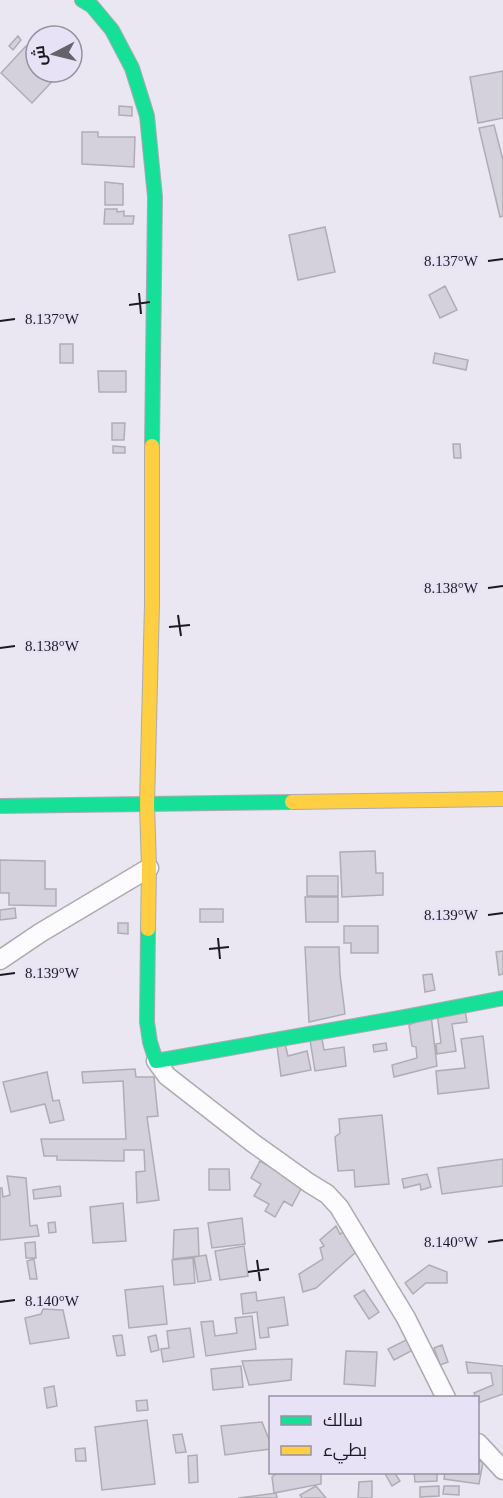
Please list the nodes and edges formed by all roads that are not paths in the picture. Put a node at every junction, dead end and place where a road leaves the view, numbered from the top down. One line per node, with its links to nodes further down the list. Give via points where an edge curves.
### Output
1 (82, 0): 3 (street, via 112,30 132,68 147,116 155,197)
2 (503, 799): 3 (street)
3 (147, 804): 4 (street); 5 (street)
4 (0, 806)
5 (149, 868): 6 (street); 8 (street, via 147,1022)
6 (0, 960)
7 (503, 998): 8 (street)
8 (156, 1061): 9 (street, via 167,1076 262,1150 327,1194 339,1207 406,1318)
9 (445, 1396)
10 (479, 1445): 11 (street)
11 (503, 1470)

